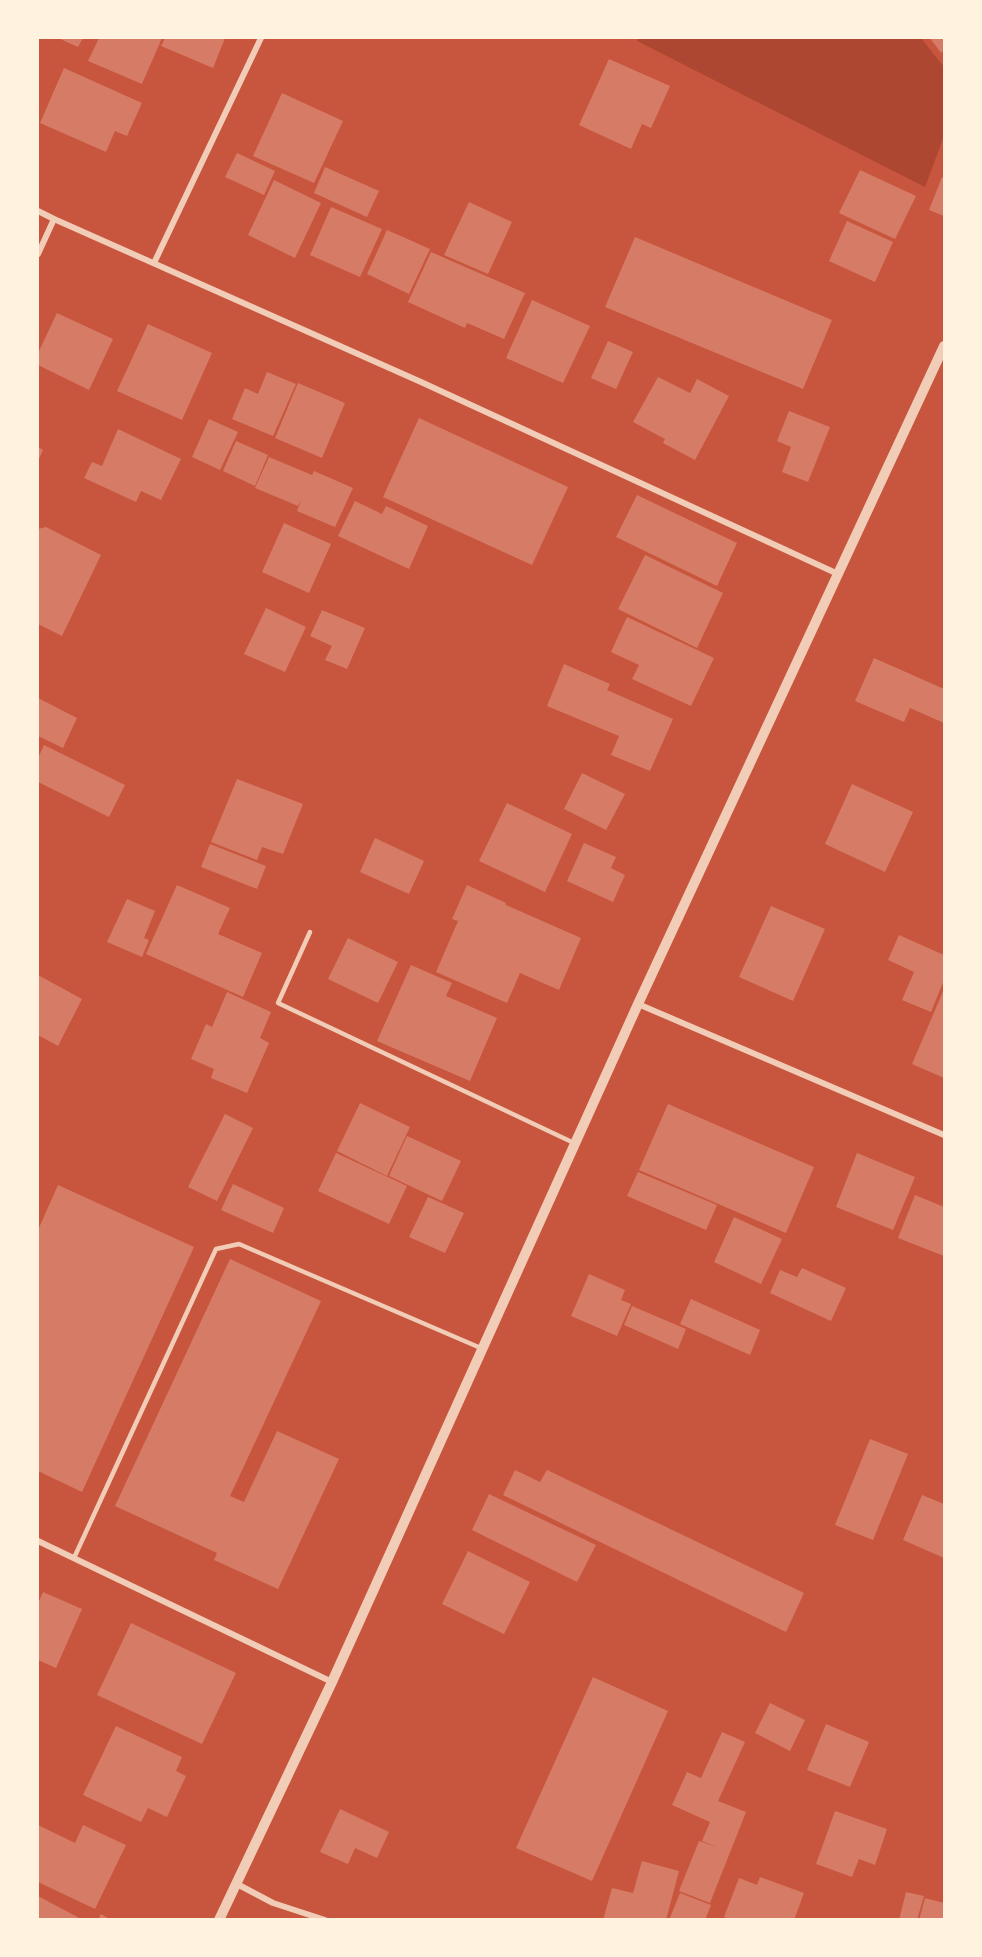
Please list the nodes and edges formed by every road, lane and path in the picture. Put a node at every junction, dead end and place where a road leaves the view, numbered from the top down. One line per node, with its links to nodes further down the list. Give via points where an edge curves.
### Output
1 (261, 38): 5 (street)
2 (38, 211): 3 (street)
3 (54, 219): 4 (street); 5 (street)
4 (38, 254)
5 (154, 263): 7 (street)
6 (945, 346): 7 (street)
7 (838, 574): 9 (street)
8 (310, 932): 11 (lane, via 278,1004)
9 (638, 1004): 10 (street); 11 (street)
10 (945, 1135)
11 (575, 1143): 12 (street)
12 (483, 1349): 14 (lane, via 239,1244 216,1248); 15 (street)
13 (38, 1541): 14 (street)
14 (74, 1558): 15 (street)
15 (332, 1682): 16 (street)
16 (237, 1884): 17 (street); 18 (street, via 273,1903)
17 (219, 1920)
18 (325, 1920)

